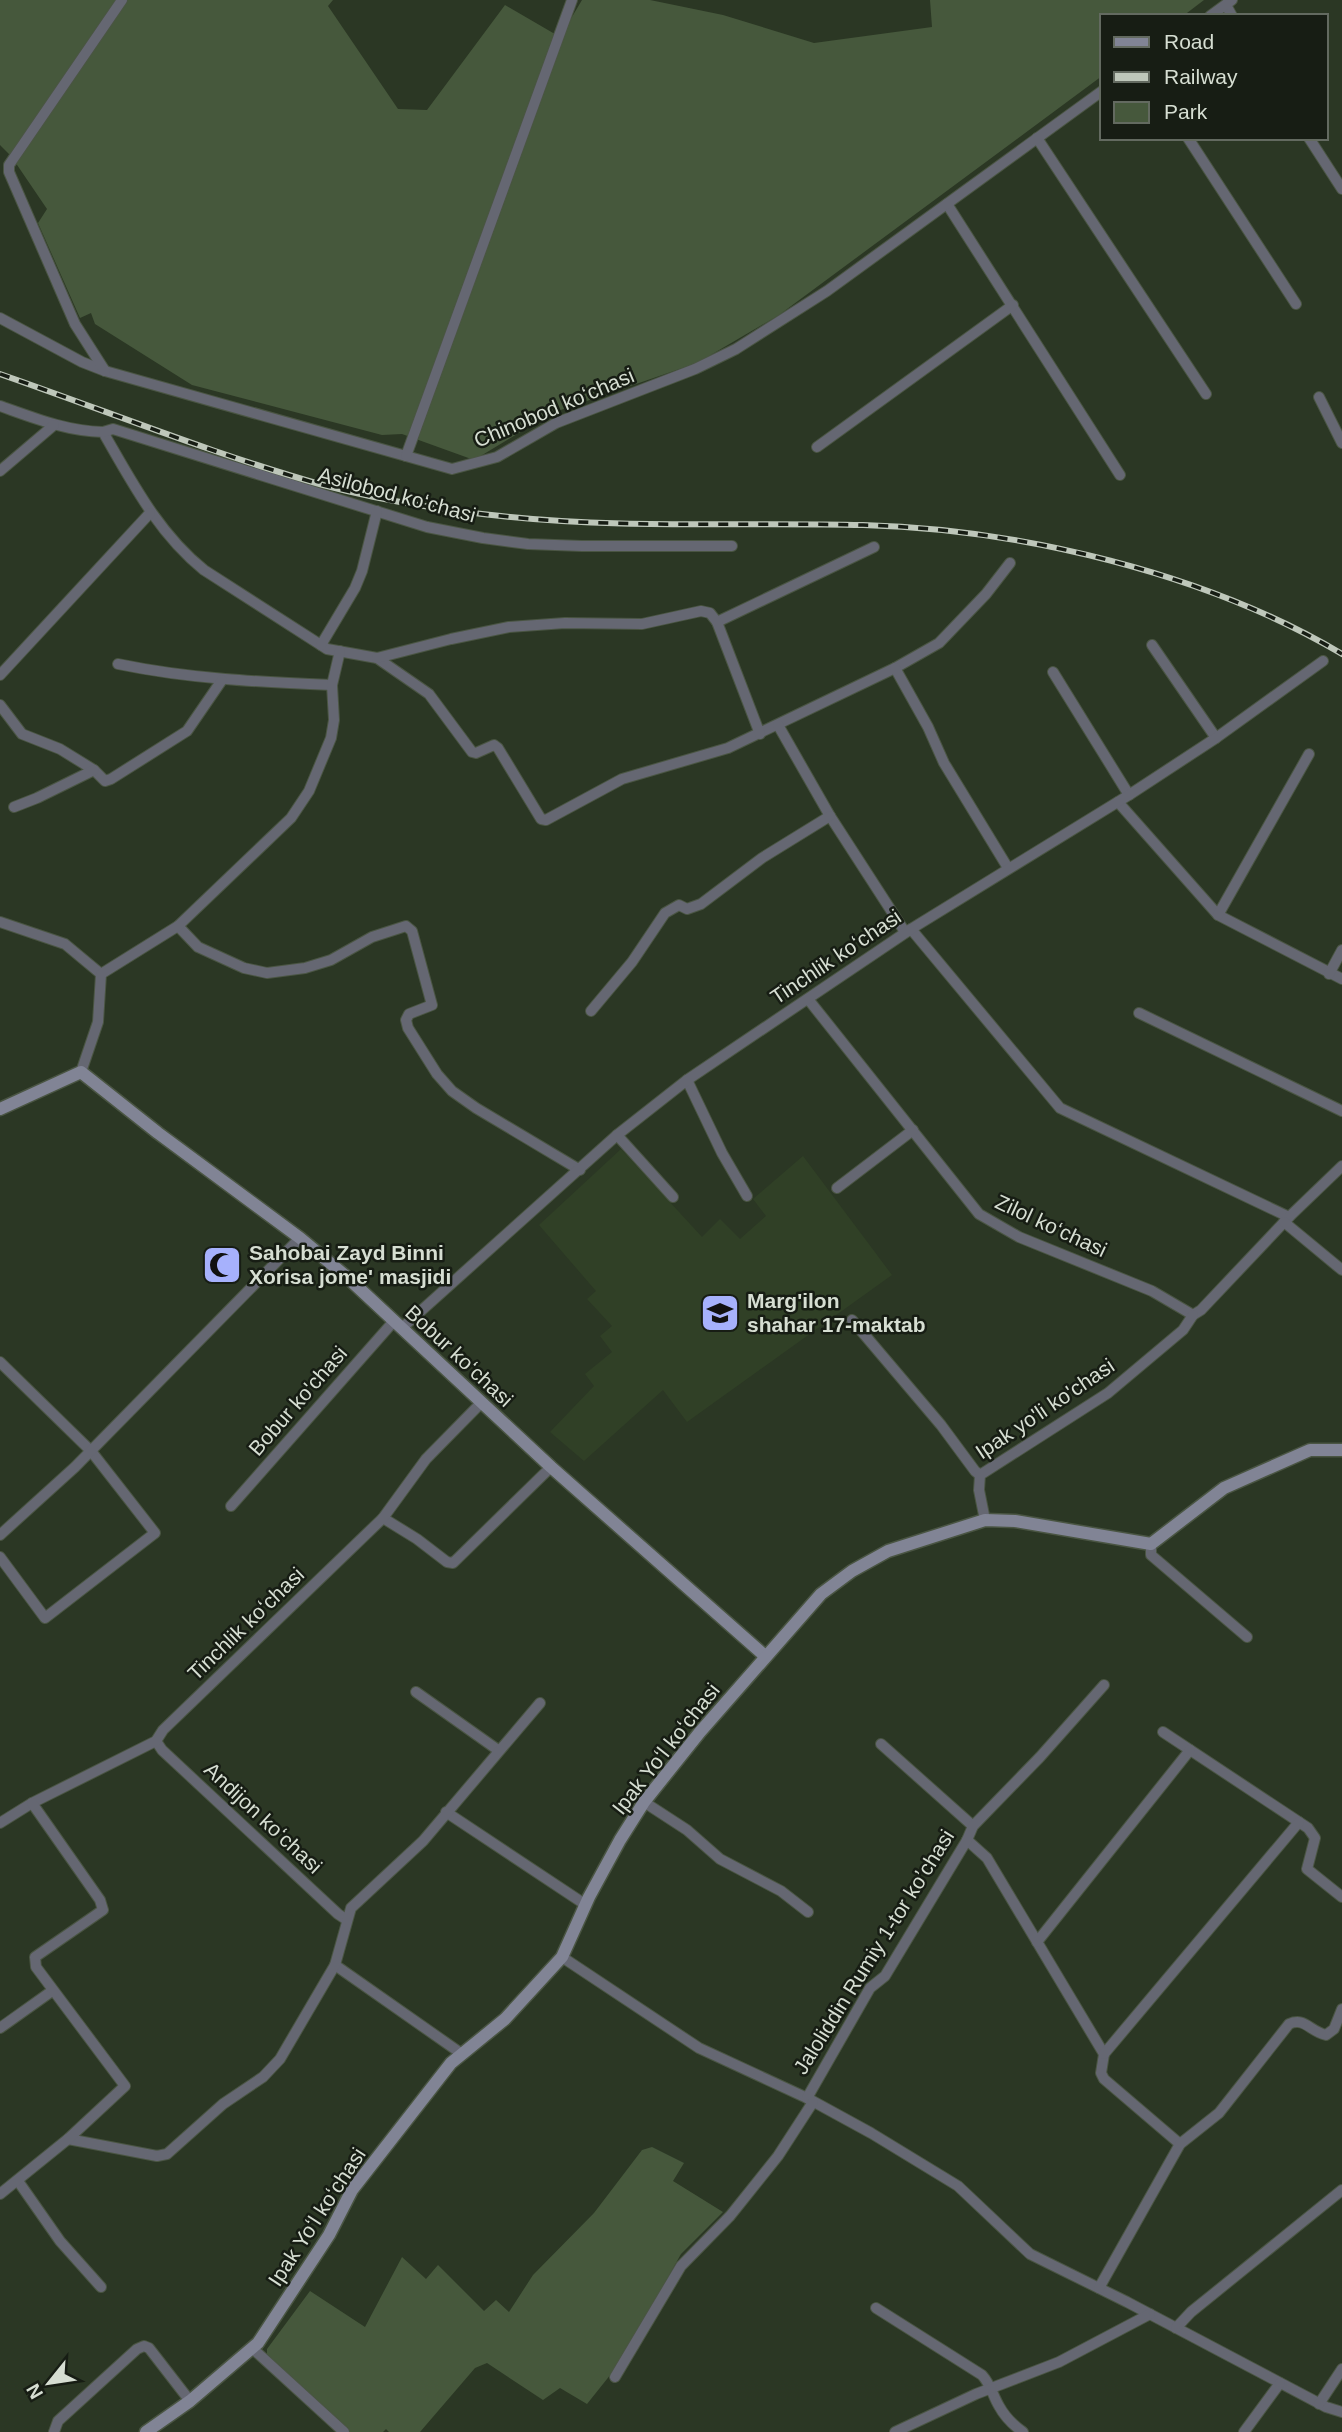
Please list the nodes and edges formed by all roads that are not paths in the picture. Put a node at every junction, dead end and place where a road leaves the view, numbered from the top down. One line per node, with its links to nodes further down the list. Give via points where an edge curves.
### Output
1 (122, 0): 14 (street, via 9,165 75,324)
2 (572, 0): 22 (street)
3 (1229, 3): 4 (street)
4 (1213, 14)
5 (1100, 92): 6 (street, Chinobod koʻchasi)
6 (1037, 138): 10 (street, Chinobod koʻchasi); 15 (street)
7 (1189, 140): 11 (street)
8 (1310, 140): 9 (street)
9 (1342, 188)
10 (947, 204): 12 (street); 22 (street, Chinobod koʻchasi, via 827,291 736,349 695,369 556,423 497,457 452,470)
11 (1296, 304)
12 (1013, 305): 21 (street); 24 (street)
13 (0, 318): 14 (street, Chinobod koʻchasi)
14 (105, 371): 22 (street, Chinobod koʻchasi)
15 (1206, 394)
16 (1319, 397): 20 (street)
17 (0, 406): 18 (street, Asilobod koʻchasi)
18 (54, 425): 19 (street, Asilobod koʻchasi); 23 (street)
19 (103, 432): 25 (street, Asilobod koʻchasi, via 113,429); 26 (street)
20 (1342, 443)
21 (817, 447)
22 (407, 456)
23 (0, 471)
24 (1120, 475)
25 (377, 511): 27 (street, Asilobod koʻchasi, via 427,527 528,544); 31 (street, via 355,588)
26 (150, 513): 31 (street, via 204,570); 39 (street)
27 (732, 546)
28 (874, 547): 30 (street)
29 (1010, 563): 37 (street, via 939,643)
30 (717, 622): 34 (street, via 701,611 642,624 509,627); 44 (street)
31 (321, 645): 33 (street)
32 (1152, 645): 45 (street)
33 (340, 651): 34 (street); 41 (street)
34 (377, 658): 44 (street, via 429,694 472,752 498,748 541,820 622,779)
35 (1323, 661): 45 (street, Tinchlik koʻchasi)
36 (118, 664): 40 (street)
37 (895, 668): 43 (street); 52 (street, via 944,763)
38 (1052, 672): 48 (street)
39 (0, 675)
40 (222, 680): 41 (street); 47 (street, via 187,731 111,779 105,781)
41 (332, 685): 55 (street, via 331,738 309,791 290,818)
42 (0, 705): 47 (street, via 22,734 60,749)
43 (778, 725): 44 (street); 51 (street)
44 (760, 734)
45 (1216, 738): 48 (street, Tinchlik koʻchasi)
46 (1309, 754): 53 (street)
47 (94, 770): 50 (street)
48 (1129, 795): 49 (street, Tinchlik koʻchasi)
49 (1118, 802): 52 (street, Tinchlik koʻchasi); 53 (street)
50 (15, 807)
51 (830, 816): 56 (street); 62 (street, via 762,858 701,904 687,909 679,905 665,912 632,962)
52 (1008, 868): 56 (street, Tinchlik koʻchasi)
53 (1217, 915): 59 (street)
54 (0, 922): 58 (street, via 65,944)
55 (178, 926): 58 (street); 71 (street, via 198,947 244,968 267,972 331,960 372,937 406,926 412,931 432,1005 409,1014 406,1020 437,1074 476,1108)
56 (908, 930): 61 (street, Tinchlik koʻchasi); 75 (street, via 1060,1108)
57 (1342, 950): 59 (street)
58 (101, 974): 64 (street, via 98,1022)
59 (1329, 974): 60 (street)
60 (1342, 979)
61 (808, 999): 65 (street, Tinchlik koʻchasi); 68 (street, Zilol ko‘chasi)
62 (591, 1011)
63 (1139, 1013): 67 (street)
64 (82, 1072): 66 (street); 76 (street, Bobur koʻchasi)
65 (687, 1080): 69 (street, Tinchlik koʻchasi); 73 (street)
66 (0, 1109)
67 (1342, 1111)
68 (913, 1130): 72 (street); 78 (street, Zilol ko‘chasi, via 979,1214 1019,1237 1152,1291)
69 (617, 1135): 71 (street, Tinchlik koʻchasi); 74 (street)
70 (1342, 1166): 75 (street)
71 (580, 1170): 80 (street, Tinchlik koʻchasi)
72 (837, 1188)
73 (747, 1196)
74 (673, 1197)
75 (1286, 1220): 77 (street); 78 (street)
76 (300, 1238): 80 (street, Bobur koʻchasi); 84 (street)
77 (1342, 1270)
78 (1194, 1315): 86 (street, Ipak yo'li ko'chasi, via 1183,1330 1108,1393)
79 (852, 1320): 86 (street)
80 (398, 1324): 82 (street, Bobur koʻchasi); 87 (street, Bobur ko'chasi)
81 (0, 1362): 84 (street)
82 (481, 1403): 85 (street, Bobur koʻchasi); 88 (street, Tinchlik koʻchasi, via 426,1460)
83 (1342, 1450): 91 (street, via 1310,1450 1224,1488)
84 (91, 1451): 90 (street); 92 (street, via 155,1533 45,1618)
85 (551, 1467): 88 (street, via 453,1563); 94 (street, Bobur koʻchasi)
86 (980, 1475): 89 (street, Ipak yo'li ko'chasi)
87 (231, 1506)
88 (383, 1518): 99 (street, Tinchlik koʻchasi)
89 (985, 1520): 91 (street, Ipak Yoʻl koʻchasi); 94 (street, Ipak Yoʻl koʻchasi, via 888,1551 852,1571 821,1594)
90 (0, 1535)
91 (1151, 1544): 93 (street, via 1151,1555)
92 (0, 1557)
93 (1247, 1637)
94 (765, 1656): 103 (street, Ipak Yoʻl koʻchasi)
95 (1104, 1685): 108 (street, Jaloliddin Rumiy 1-tor koʼchasi)
96 (416, 1692): 101 (street)
97 (540, 1703): 101 (street)
98 (1163, 1732): 102 (street)
99 (156, 1741): 104 (street, Tinchlik koʻchasi); 113 (street, Andijon koʻchasi)
100 (881, 1744): 108 (street, Jaloliddin Rumiy 1-tor koʼchasi)
101 (498, 1750): 105 (street)
102 (1190, 1750): 106 (street); 114 (street)
103 (644, 1802): 111 (street, Ipak Yoʻl koʻchasi); 112 (street, via 720,1859 781,1891)
104 (32, 1803): 107 (street, Tinchlik koʻchasi); 117 (street, via 103,1906 99,1914 35,1957 36,1968)
105 (446, 1812): 111 (street); 113 (street, via 398,1866 363,1894)
106 (1298, 1822): 110 (street, via 1315,1838 1307,1869); 121 (street)
107 (0, 1823)
108 (973, 1826): 109 (street, Jaloliddin Rumiy 1-tor koʼchasi)
109 (967, 1840): 114 (street, via 987,1858); 122 (street, Jaloliddin Rumiy 1-tor koʼchasi, via 885,1976 870,1988)
110 (1342, 1897)
111 (586, 1905): 115 (street, Ipak Yoʻl koʻchasi)
112 (808, 1912)
113 (347, 1920): 116 (street)
114 (1037, 1942): 121 (street)
115 (562, 1957): 120 (street, Ipak Yoʻl koʻchasi, via 505,2019); 122 (street, via 699,2048)
116 (335, 1965): 120 (street); 123 (street, via 281,2059 167,2154)
117 (52, 1991): 119 (street); 123 (street, via 125,2086)
118 (1342, 2009): 124 (street, via 1334,2029 1326,2035 1314,2033 1304,2023 1289,2024 1219,2113)
119 (0, 2028)
120 (462, 2054): 133 (street, Ipak Yoʻl koʻchasi, via 352,2190 329,2235)
121 (1104, 2054): 124 (street, via 1104,2079)
122 (810, 2100): 129 (street, via 958,2186 1030,2254); 135 (street, Jaloliddin Rumiy 1-tor koʼchasi, via 778,2156 730,2216 681,2266)
123 (68, 2139): 125 (street)
124 (1181, 2144): 129 (street)
125 (18, 2181): 127 (street); 128 (street, via 60,2241)
126 (1342, 2190): 132 (street)
127 (0, 2194)
128 (101, 2287)
129 (1099, 2288): 131 (street)
130 (876, 2308): 137 (street, via 982,2375)
131 (1150, 2314): 132 (street); 137 (street, via 1059,2362)
132 (1176, 2328): 136 (street)
133 (252, 2348): 138 (street, Ipak Yoʻl koʻchasi); 143 (street)
134 (1342, 2369): 139 (street)
135 (615, 2376)
136 (1280, 2383): 139 (street); 146 (street)
137 (991, 2389): 144 (street); 145 (street, via 1012,2424)
138 (190, 2401): 141 (street, via 145,2347 137,2349 58,2421); 142 (street, Ipak Yoʻl koʻchasi)
139 (1319, 2404): 140 (street)
140 (1342, 2412)
141 (54, 2432)
142 (146, 2432)
143 (344, 2432)
144 (895, 2432)
145 (1023, 2432)
146 (1244, 2432)

